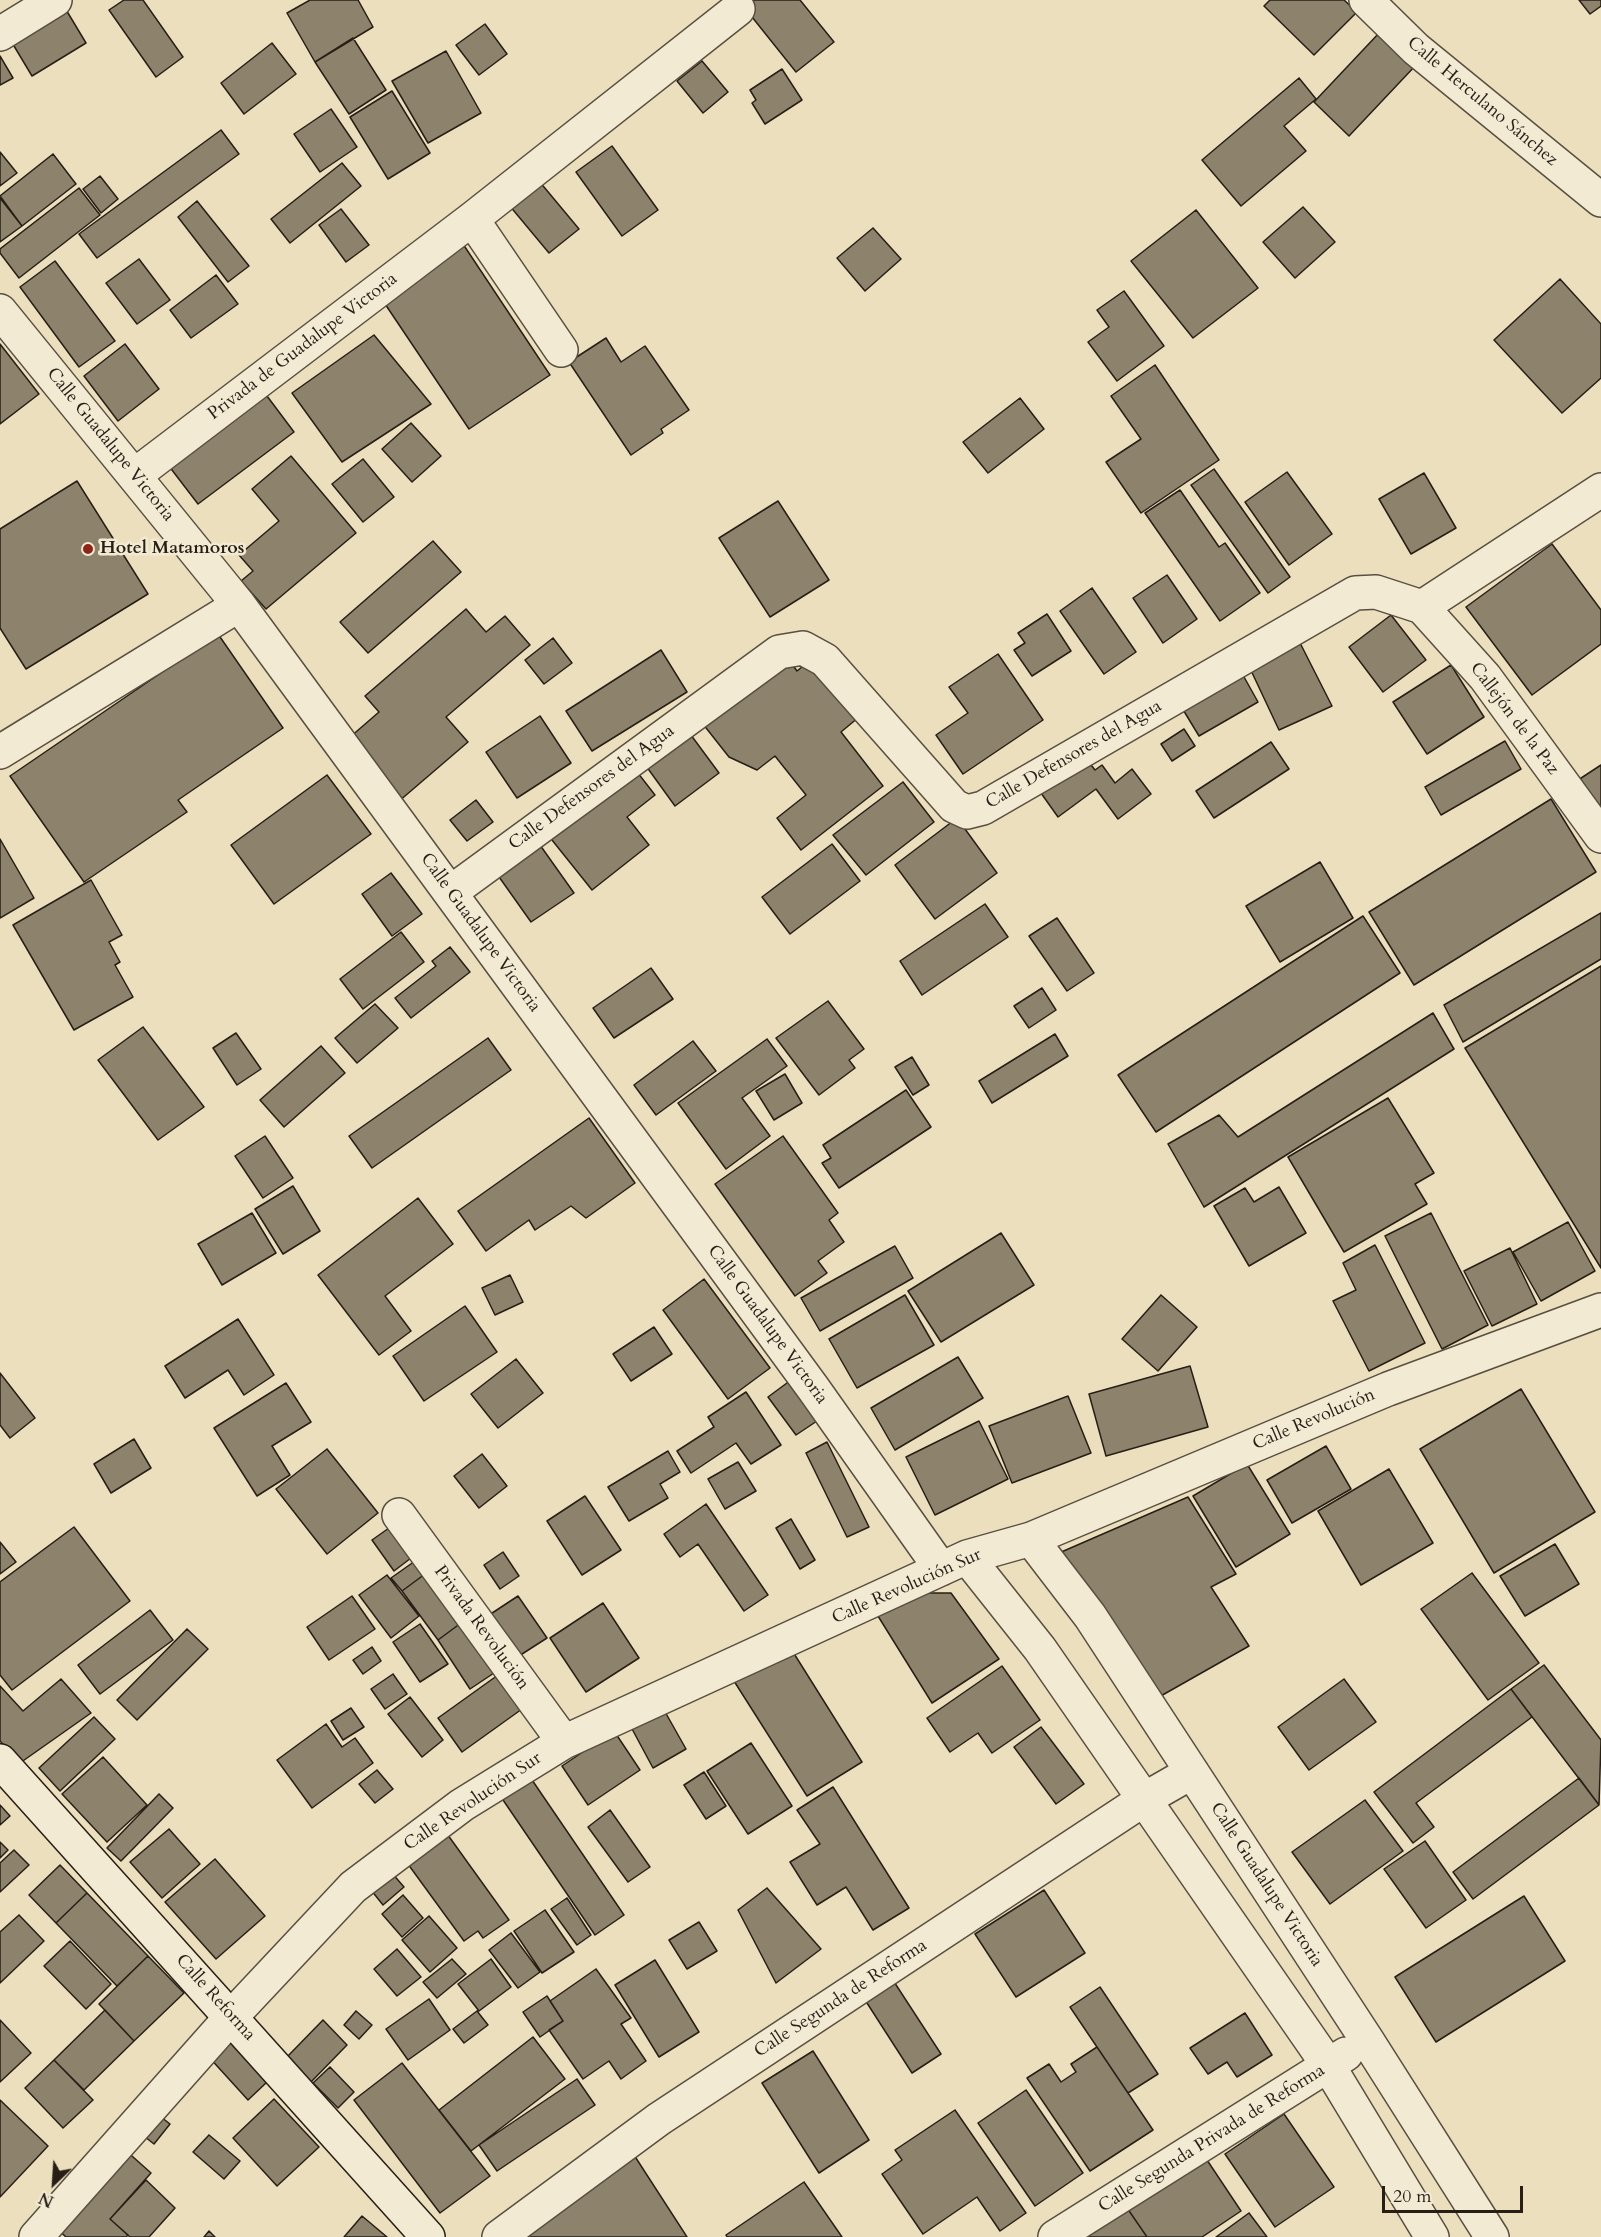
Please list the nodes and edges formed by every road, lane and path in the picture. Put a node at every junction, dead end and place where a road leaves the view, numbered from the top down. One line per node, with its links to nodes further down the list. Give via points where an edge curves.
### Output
1 (55, 0): 4 (street)
2 (1366, 0): 5 (street, Calle Herculano Sánchez, via 1416,49)
3 (738, 9): 6 (street, Privada de Guadalupe Victoria)
4 (0, 34)
5 (1601, 200)
6 (472, 219): 8 (street); 9 (street, Privada de Guadalupe Victoria)
7 (0, 310): 9 (street, Calle Guadalupe Victoria)
8 (561, 350)
9 (135, 475): 11 (street, Calle Guadalupe Victoria)
10 (1601, 490): 12 (street)
11 (239, 605): 13 (street); 15 (street, Calle Guadalupe Victoria)
12 (1422, 607): 14 (street, Callejón de la Paz, via 1485,676); 15 (street, Calle Defensores del Agua, via 1376,592 1354,594 983,808 967,812 954,806 825,660 803,648 778,652)
13 (0, 752)
14 (1601, 836)
15 (451, 892): 19 (street, Calle Guadalupe Victoria)
16 (1601, 1310): 18 (street, Calle Revolución, via 1388,1389)
17 (399, 1515): 20 (street, Privada Revolución)
18 (1031, 1539): 19 (street, Calle Revolución Sur); 22 (street, Calle Guadalupe Victoria, via 1090,1616)
19 (954, 1563): 20 (street, Calle Revolución Sur); 23 (street, Calle Guadalupe Victoria, via 1040,1649)
20 (564, 1742): 24 (street, Calle Revolución Sur, via 462,1805 353,1887)
21 (0, 1761): 24 (street, Calle Reforma)
22 (1192, 1772): 23 (street, Calle Segunda de Reforma); 25 (street, Calle Guadalupe Victoria)
23 (1143, 1800): 26 (street, Calle Guadalupe Victoria); 29 (street, Calle Segunda de Reforma, via 659,2119)
24 (232, 2016): 27 (street, Calle Revolución Sur); 28 (street, Calle Reforma)
25 (1367, 2040): 26 (street, Calle Segunda Privada de Reforma); 32 (street, Calle Guadalupe Victoria)
26 (1328, 2065): 30 (street, Calle Segunda Privada de Reforma); 31 (street, Calle Guadalupe Victoria)
27 (36, 2237)
28 (429, 2237)
29 (499, 2237)
30 (1055, 2237)
31 (1432, 2237)
32 (1492, 2237)

